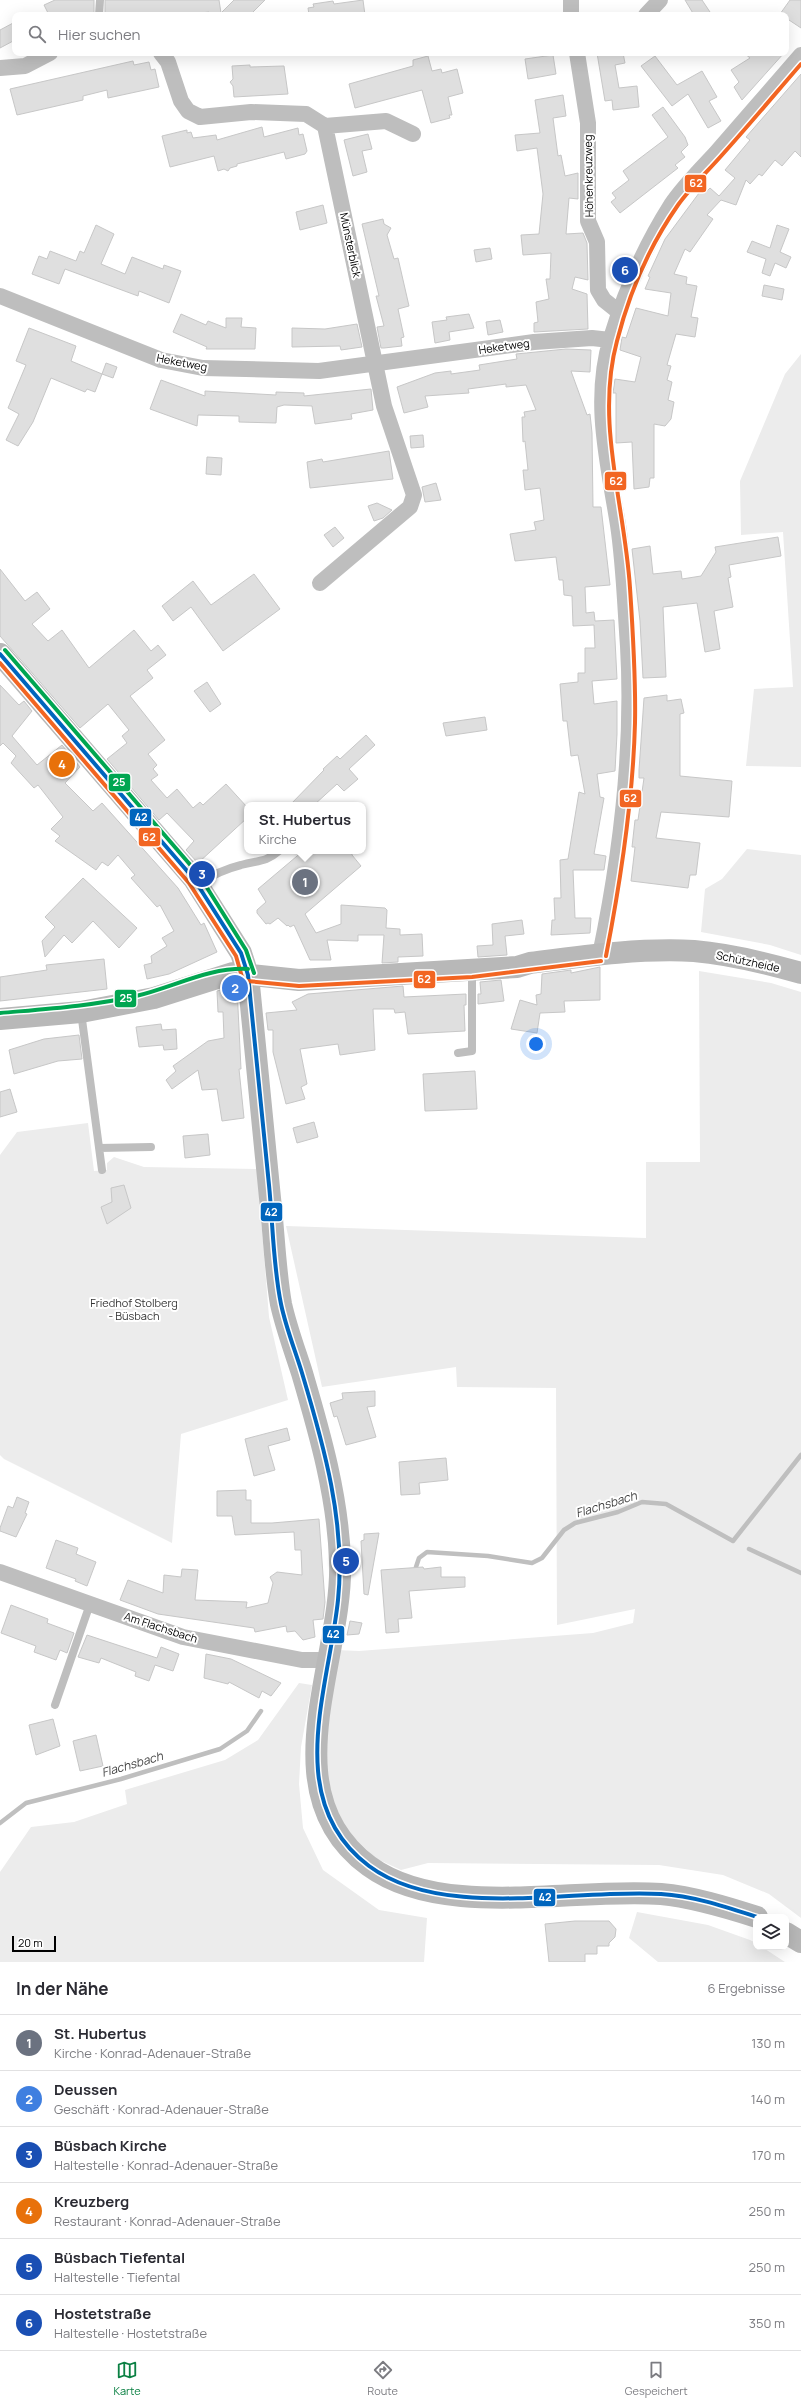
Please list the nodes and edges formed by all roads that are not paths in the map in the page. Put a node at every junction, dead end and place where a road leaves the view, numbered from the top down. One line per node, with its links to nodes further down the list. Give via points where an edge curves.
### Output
1 (100, 0): 4 (lane)
2 (571, 0): 5 (street)
3 (660, 0): 6 (street)
4 (99, 12)
5 (571, 12)
6 (649, 12)
7 (801, 55): 15 (street, via 672,203 650,240)
8 (44, 56): 11 (street, via 25,66)
9 (163, 56): 12 (street, via 168,62 181,101 188,111 200,117 251,112 306,114)
10 (578, 56): 15 (street, Höhenkreuzweg, via 588,123 588,220 597,242 598,290 604,300)
11 (0, 68)
12 (324, 126): 13 (street, via 386,121); 17 (street, Münsterblick)
13 (413, 134)
14 (0, 296): 17 (street, Heketweg, via 161,360 203,368 319,371)
15 (619, 312): 16 (street)
16 (610, 340): 17 (street, Heketweg, via 592,338 534,342); 22 (street, via 603,371 601,408 618,527 628,649 629,708 628,752 620,839 613,895)
17 (376, 364): 18 (street, via 384,406 414,495 410,507)
18 (320, 583)
19 (0, 654): 21 (street)
20 (274, 854): 21 (lane, via 264,861 243,864 212,874)
21 (197, 885): 25 (street, via 241,953)
22 (600, 954): 23 (street, Schützheide); 24 (street, Schützheide, via 694,951 724,955)
23 (472, 971): 25 (street, Schützheide, via 299,980); 28 (lane, via 472,1051)
24 (801, 973)
25 (248, 975): 26 (street, Schützheide, via 233,973 154,998); 34 (street, via 281,1304 321,1440 340,1561 339,1602)
26 (81, 1012): 27 (street, Schützheide); 30 (lane)
27 (0, 1019)
28 (458, 1053)
29 (151, 1147): 30 (lane)
30 (99, 1148): 31 (lane)
31 (102, 1170)
32 (0, 1572): 33 (street, Am Flachsbach)
33 (90, 1604): 34 (street, Am Flachsbach, via 183,1637 302,1660); 35 (lane)
34 (328, 1660): 36 (street, via 315,1750 319,1789 329,1819 347,1845 369,1866 415,1888 457,1897 661,1894 716,1904)
35 (54, 1705)
36 (753, 1916)
37 (789, 1935): 38 (street)
38 (801, 1942)

